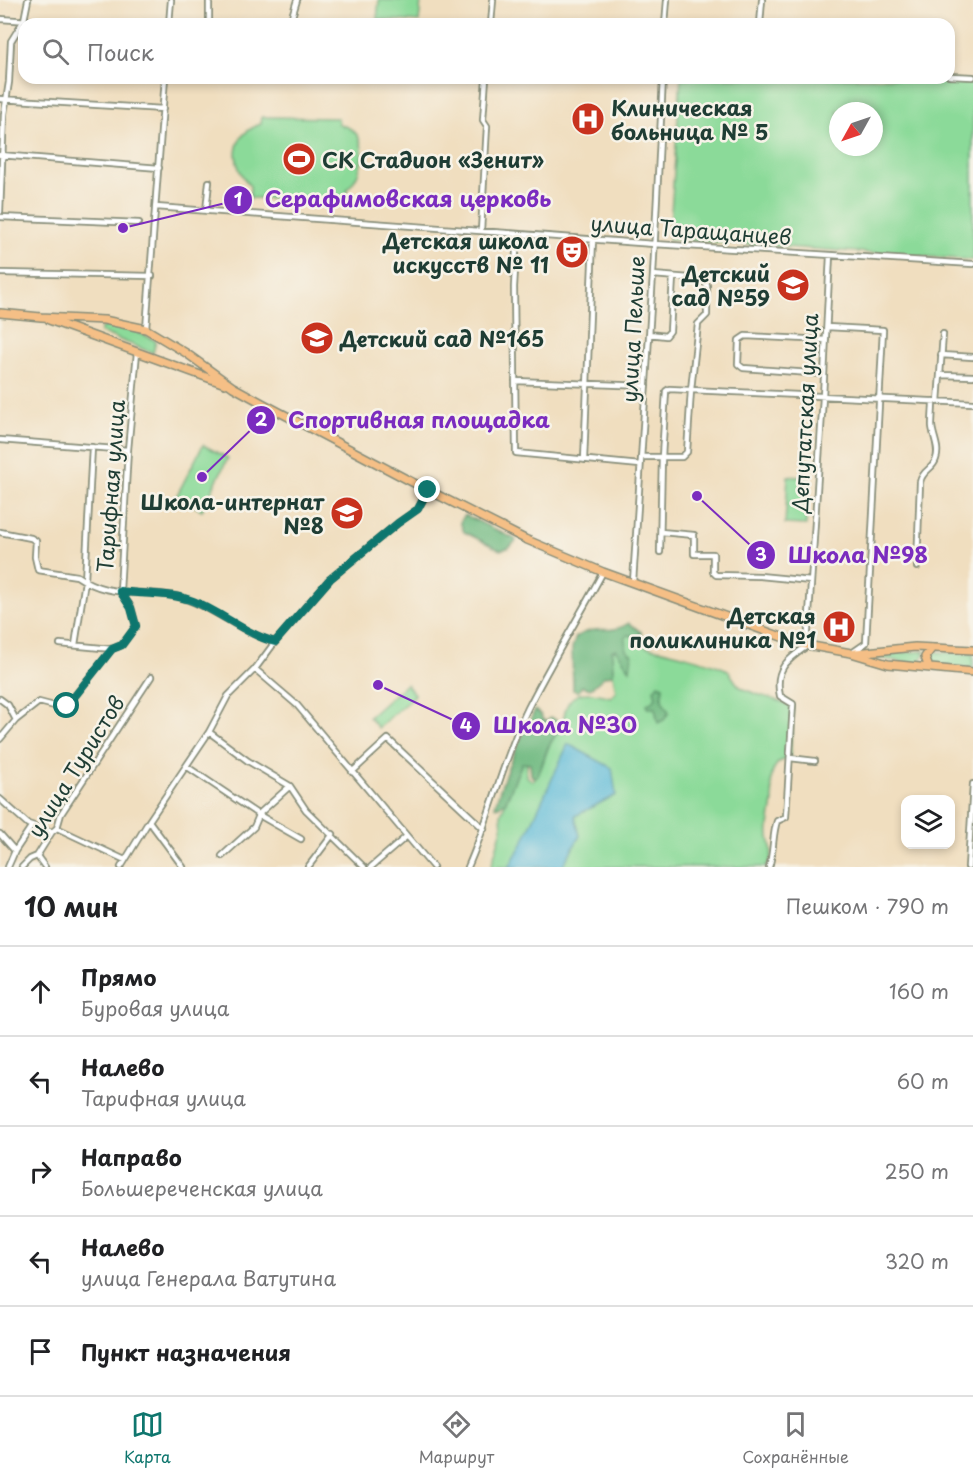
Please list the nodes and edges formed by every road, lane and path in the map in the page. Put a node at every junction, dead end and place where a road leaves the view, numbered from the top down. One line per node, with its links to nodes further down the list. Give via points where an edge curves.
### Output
1 (28, 0): 8 (street)
2 (171, 0): 9 (street)
3 (209, 0): 10 (street)
4 (297, 0): 11 (street)
5 (494, 0): 12 (street)
6 (667, 0): 13 (street)
7 (762, 0): 14 (street)
8 (24, 18)
9 (170, 18)
10 (209, 18)
11 (292, 18)
12 (492, 18)
13 (666, 18)
14 (760, 18)
15 (0, 20): 16 (street)
16 (18, 20)
17 (18, 30): 24 (street, via 11,41)
18 (955, 76): 19 (street)
19 (973, 77)
20 (165, 84): 25 (street)
21 (486, 84): 33 (street)
22 (663, 84): 36 (street, улица Пельше)
23 (0, 99): 24 (street)
24 (7, 99): 25 (street); 26 (street)
25 (163, 109): 27 (street)
26 (1, 156): 27 (street); 31 (street)
27 (159, 168): 29 (street)
28 (209, 182): 30 (street)
29 (156, 207): 30 (street, улица Таращанцев); 41 (street)
30 (206, 211): 33 (street, улица Таращанцев)
31 (0, 214): 32 (street)
32 (140, 223)
33 (481, 231): 34 (street, улица Таращанцев)
34 (517, 234): 35 (street, улица Таращанцев); 60 (street)
35 (593, 239): 36 (street, улица Таращанцев); 61 (street)
36 (654, 244): 37 (street, улица Таращанцев); 40 (street, улица Пельше)
37 (830, 255): 38 (street, улица Таращанцев); 46 (street, Депутатская улица)
38 (973, 264)
39 (0, 273): 41 (street)
40 (653, 275): 42 (street); 48 (street, улица Пельше)
41 (152, 276): 47 (street)
42 (673, 277): 48 (street, via 669,334); 64 (street, via 702,279 708,285 707,315 698,324)
43 (0, 313): 44 (highway)
44 (41, 317): 45 (highway); 50 (highway)
45 (104, 320): 47 (highway); 50 (highway, via 96,330)
46 (827, 327): 51 (street, Депутатская улица); 66 (street, via 883,330)
47 (146, 329): 53 (highway)
48 (649, 334): 62 (street, улица Пельше)
49 (943, 334): 54 (street)
50 (100, 338): 52 (highway)
51 (826, 340): 57 (street, Депутатская улица); 57 (street, via 745,336 739,340 738,364 743,369)
52 (137, 352): 56 (highway); 71 (street, Тарифная улица)
53 (186, 353): 56 (highway, via 189,362); 63 (highway)
54 (941, 355): 55 (street); 58 (street)
55 (973, 357)
56 (179, 368): 63 (highway)
57 (824, 374): 65 (street, Депутатская улица)
58 (940, 375): 59 (street); 67 (street)
59 (973, 376)
60 (515, 381): 61 (street); 74 (street, via 516,453)
61 (586, 383): 62 (street); 74 (street)
62 (646, 386): 72 (street, улица Пельше)
63 (233, 387): 76 (highway)
64 (691, 390): 65 (street); 73 (street, via 687,452 682,457); 73 (street, via 666,391)
65 (823, 397): 66 (street); 83 (street, Депутатская улица)
66 (880, 399): 67 (street); 93 (street, via 866,643)
67 (935, 402): 68 (street); 80 (street, via 932,428 937,458 920,482)
68 (973, 403)
69 (0, 440): 70 (street)
70 (93, 447): 71 (street); 82 (street)
71 (128, 450): 85 (street, Тарифная улица)
72 (641, 457): 73 (street); 75 (street, улица Пельше)
73 (662, 458): 78 (street)
74 (584, 460): 75 (street)
75 (640, 465): 84 (street, улица Пельше)
76 (428, 490): 81 (highway, via 525,539); 86 (street, via 418,509 330,579)
77 (0, 531): 82 (street, via 36,541 38,570)
78 (661, 532): 79 (street); 83 (street, via 694,535 694,554 713,554 716,575)
79 (660, 552)
80 (917, 567)
81 (603, 572): 84 (highway); 113 (street, via 528,709)
82 (86, 581): 85 (street); 88 (street)
83 (811, 581): 89 (street, Депутатская улица)
84 (633, 582): 89 (highway)
85 (120, 591): 86 (street, via 192,601); 91 (street, Тарифная улица, via 136,626 122,645)
86 (275, 642): 94 (street)
87 (60, 644): 88 (street)
88 (75, 645): 91 (street)
89 (807, 645): 93 (highway); 102 (street, via 785,661 778,685 780,696 793,704)
90 (932, 648): 92 (highway); 93 (highway); 95 (highway, via 925,657)
91 (112, 649): 99 (street, via 67,706 39,702)
92 (973, 650)
93 (851, 653): 95 (highway, via 888,664)
94 (255, 669): 100 (street, via 228,696); 105 (street, via 297,705)
95 (929, 669): 96 (highway)
96 (973, 672)
97 (151, 677): 112 (street, улица Туристов, via 62,814)
98 (0, 699): 99 (street)
99 (16, 720): 101 (street)
100 (209, 732): 104 (street); 107 (street)
101 (0, 739)
102 (790, 758): 103 (street); 133 (street, via 786,817 777,821 774,828)
103 (815, 761)
104 (186, 766): 109 (street); 110 (street)
105 (352, 772): 113 (street, via 387,739); 117 (street)
106 (973, 784): 134 (street)
107 (290, 786): 109 (street); 116 (street, via 306,810)
108 (0, 799): 111 (street)
109 (259, 815): 118 (street); 121 (street, via 254,827)
110 (149, 821): 122 (street); 127 (street)
111 (31, 827): 114 (street); 119 (street)
112 (57, 828): 114 (street, улица Туристов); 122 (street)
113 (484, 829): 132 (street)
114 (52, 832): 120 (street, улица Туристов)
115 (0, 834): 119 (street)
116 (333, 834): 128 (street); 129 (street)
117 (407, 836): 130 (street); 131 (street)
118 (300, 839)
119 (15, 851): 123 (street)
120 (37, 856): 124 (street, улица Туристов); 125 (street)
121 (222, 856)
122 (125, 860): 126 (street)
123 (8, 867)
124 (22, 867)
125 (45, 867)
126 (121, 867)
127 (183, 867)
128 (308, 867)
129 (363, 867)
130 (371, 867)
131 (433, 867)
132 (468, 867)
133 (769, 867)
134 (968, 867)

